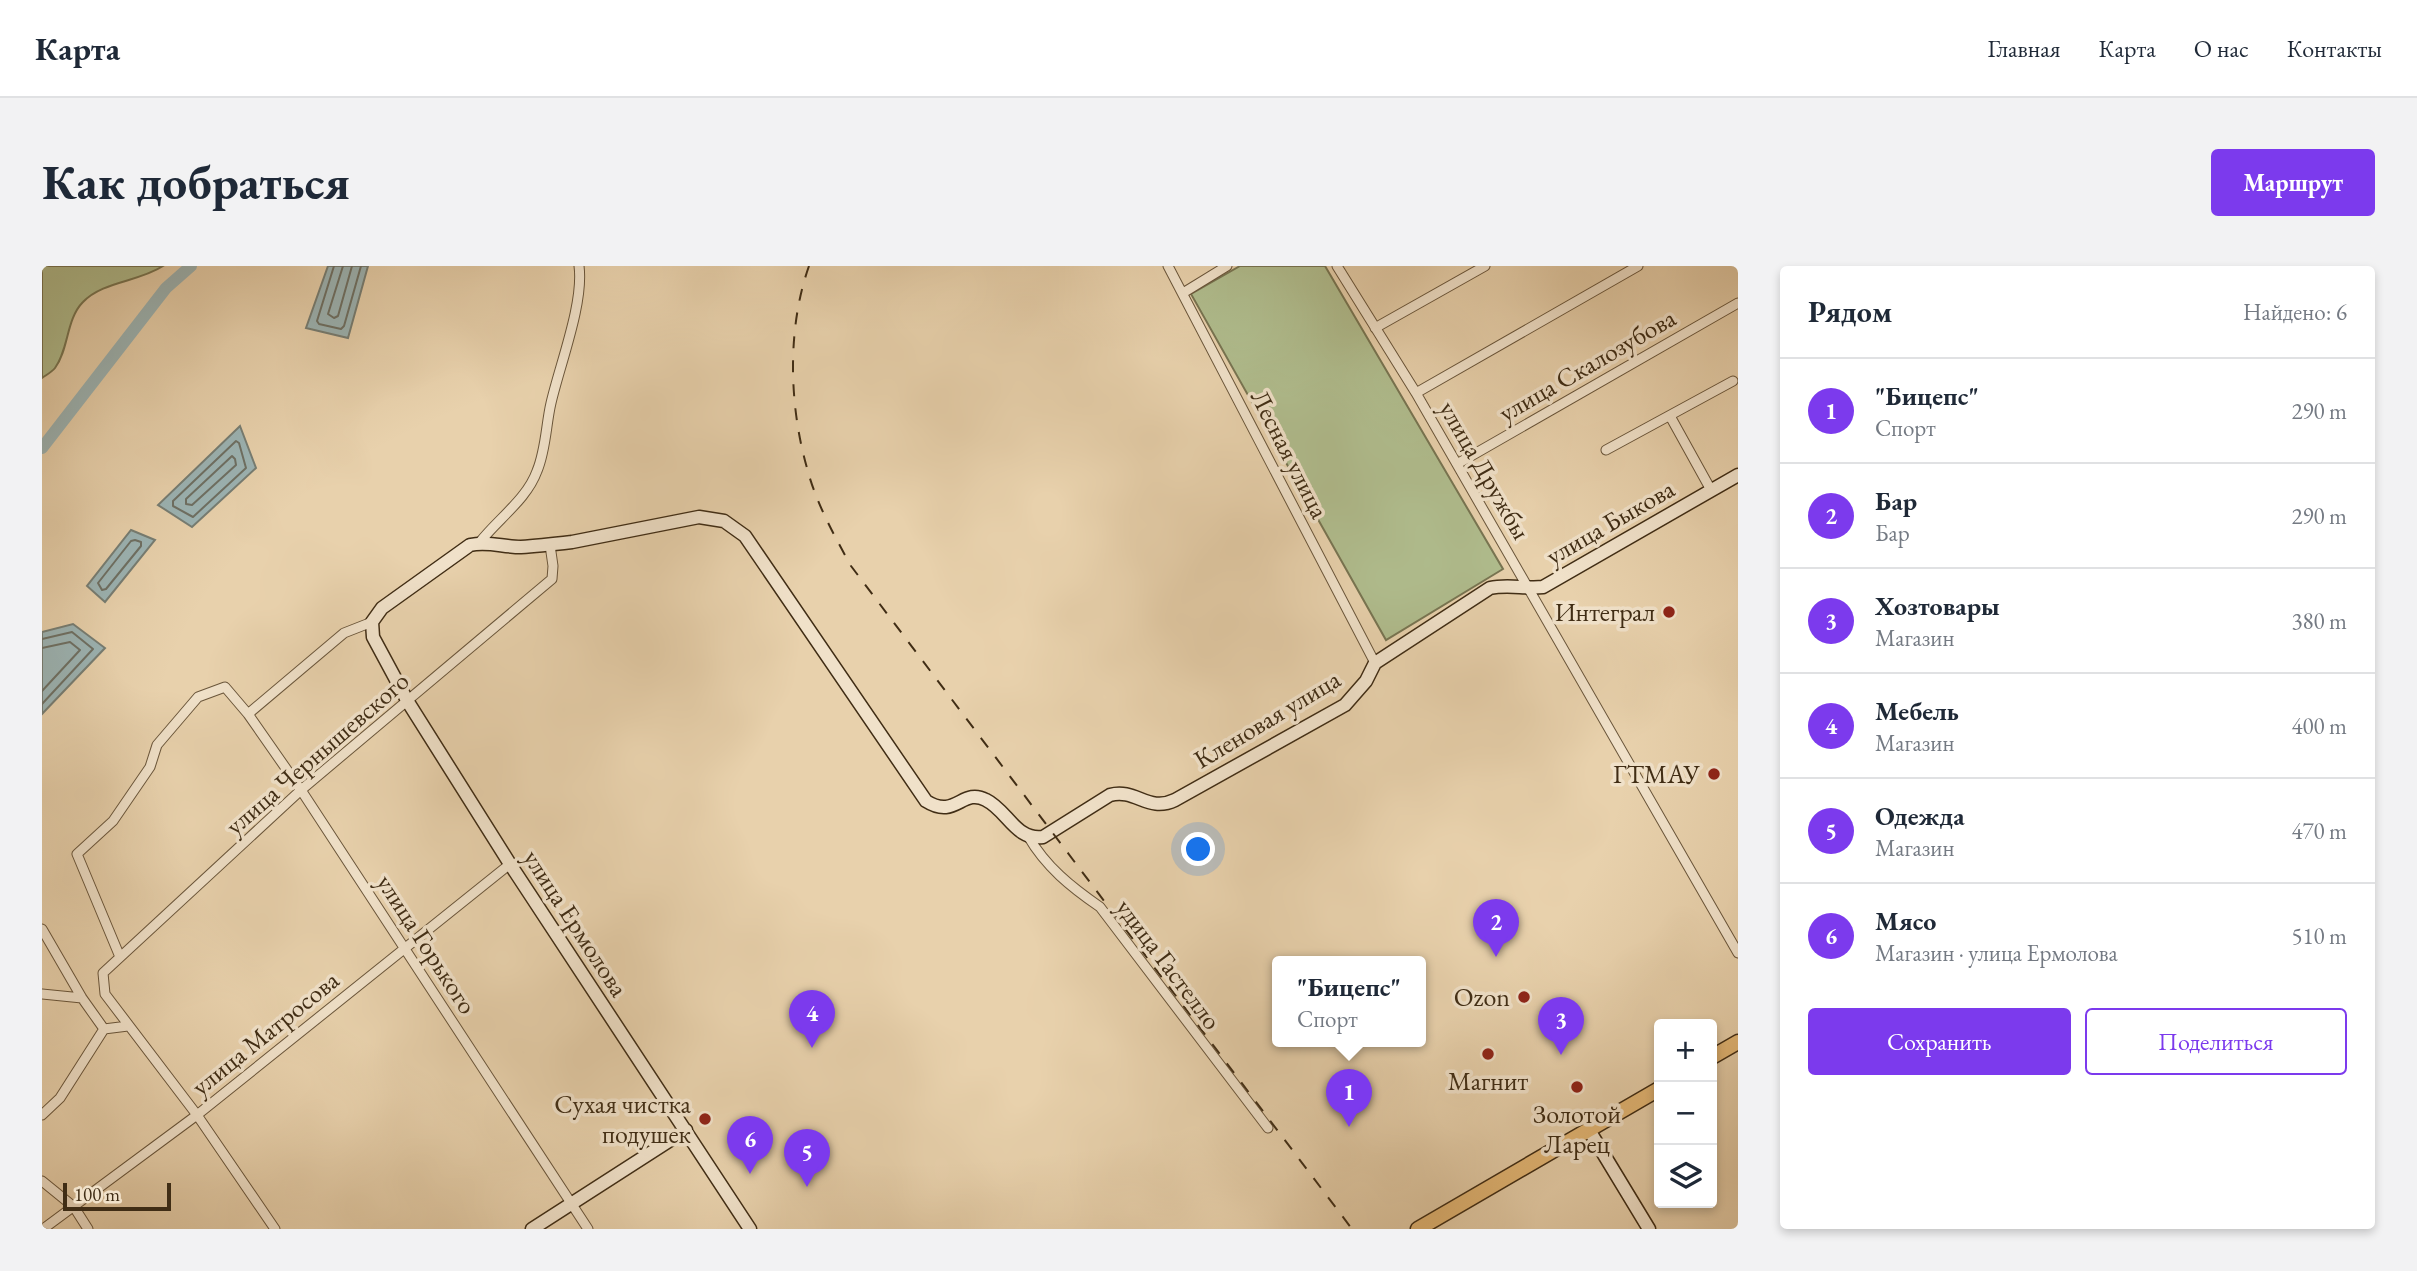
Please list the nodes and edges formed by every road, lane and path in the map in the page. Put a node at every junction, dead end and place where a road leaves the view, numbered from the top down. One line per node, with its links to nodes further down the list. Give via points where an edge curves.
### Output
1 (579, 266): 17 (street, via 575,310 538,471)
2 (1168, 266): 7 (street, Лесная улица)
3 (1227, 266): 7 (street)
4 (1337, 266): 9 (street, улица Дружбы)
5 (1485, 266): 9 (street)
6 (1638, 266): 11 (street)
7 (1183, 293): 21 (street, Лесная улица)
8 (1738, 303): 14 (street, улица Скалозубова)
9 (1375, 328): 11 (street, улица Дружбы)
10 (1733, 382): 12 (street)
11 (1416, 393): 14 (street, улица Дружбы)
12 (1670, 416): 13 (street); 16 (street, улица Быкова)
13 (1605, 450)
14 (1457, 464): 19 (street, улица Дружбы)
15 (1738, 475): 16 (street, улица Быкова)
16 (1712, 490): 19 (street, улица Быкова, via 1543,587)
17 (480, 542): 18 (street); 20 (street, via 382,608)
18 (550, 545): 22 (street, улица Чернышевского, via 552,579); 25 (street, via 699,517 724,520 744,536 926,801 950,808 972,796 983,797)
19 (1528, 588): 21 (street, Кленовая улица, via 1490,588); 29 (street, улица Дружбы)
20 (372, 622): 22 (street, улица Ермолова, via 373,637); 23 (street, via 344,633)
21 (1375, 663): 25 (street, Кленовая улица, via 1345,705 1165,805 1121,792 1043,837)
22 (408, 702): 24 (street, улица Чернышевского); 26 (street, улица Ермолова)
23 (248, 714): 24 (street, улица Горького); 30 (street, улица Горького, via 225,687 198,697 157,746 150,766 113,821 78,854)
24 (302, 790): 28 (street, улица Горького); 30 (street, улица Чернышевского)
25 (1028, 836): 40 (street, удица Гастелло, via 1039,855 1068,884 1100,907)
26 (510, 864): 28 (street, улица Матросова); 41 (street, улица Ермолова)
27 (42, 929): 32 (street)
28 (406, 948): 39 (street, улица Матросова); 44 (street, улица Горького)
29 (1738, 953)
30 (120, 957): 33 (street, улица Чернышевского, via 103,973 105,994)
31 (42, 994): 32 (street)
32 (82, 998): 34 (street)
33 (128, 1026): 34 (street); 39 (street)
34 (104, 1030): 38 (street, via 60,1098)
35 (1738, 1042): 36 (main road)
36 (1717, 1055)
37 (1654, 1092): 42 (main road)
38 (42, 1115)
39 (197, 1115): 45 (street, улица Матросова); 48 (street)
40 (1268, 1128)
41 (686, 1130): 44 (street); 51 (street, улица Ермолова)
42 (1589, 1130): 52 (main road); 53 (street)
43 (42, 1181): 45 (street)
44 (572, 1203): 49 (street); 50 (street, улица Горького)
45 (74, 1207): 46 (street, улица Матросова); 47 (street)
46 (43, 1229)
47 (88, 1229)
48 (275, 1229)
49 (532, 1229)
50 (588, 1229)
51 (750, 1229)
52 (1418, 1229)
53 (1648, 1229)

